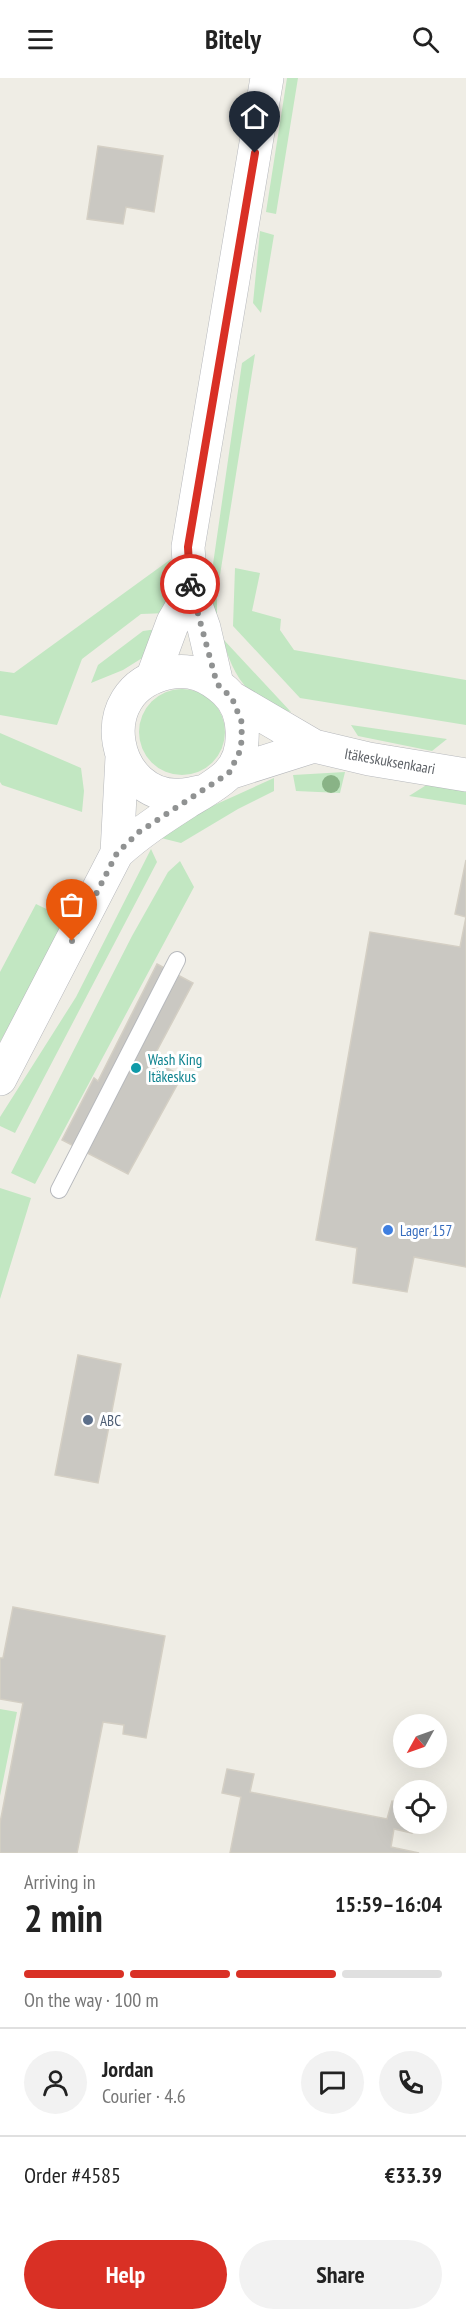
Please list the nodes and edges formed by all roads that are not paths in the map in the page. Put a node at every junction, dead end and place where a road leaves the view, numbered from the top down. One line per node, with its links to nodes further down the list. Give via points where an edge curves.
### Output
1 (267, 78): 2 (street, via 188,547)
2 (190, 591): 3 (street, via 173,622); 4 (street)
3 (153, 676): 4 (street, via 182,670 211,678); 6 (street, via 137,687 119,720)
4 (224, 691): 5 (street, Itäkeskuksenkaari); 8 (street, via 242,723 241,749)
5 (314, 746): 7 (street, Itäkeskuksenkaari); 8 (street)
6 (122, 758): 8 (street, via 136,778 157,791 181,796); 9 (street)
7 (466, 775)
8 (217, 782): 9 (street, via 139,832)
9 (117, 853): 11 (street)
10 (177, 960): 12 (lane)
11 (0, 1079)
12 (58, 1190)

